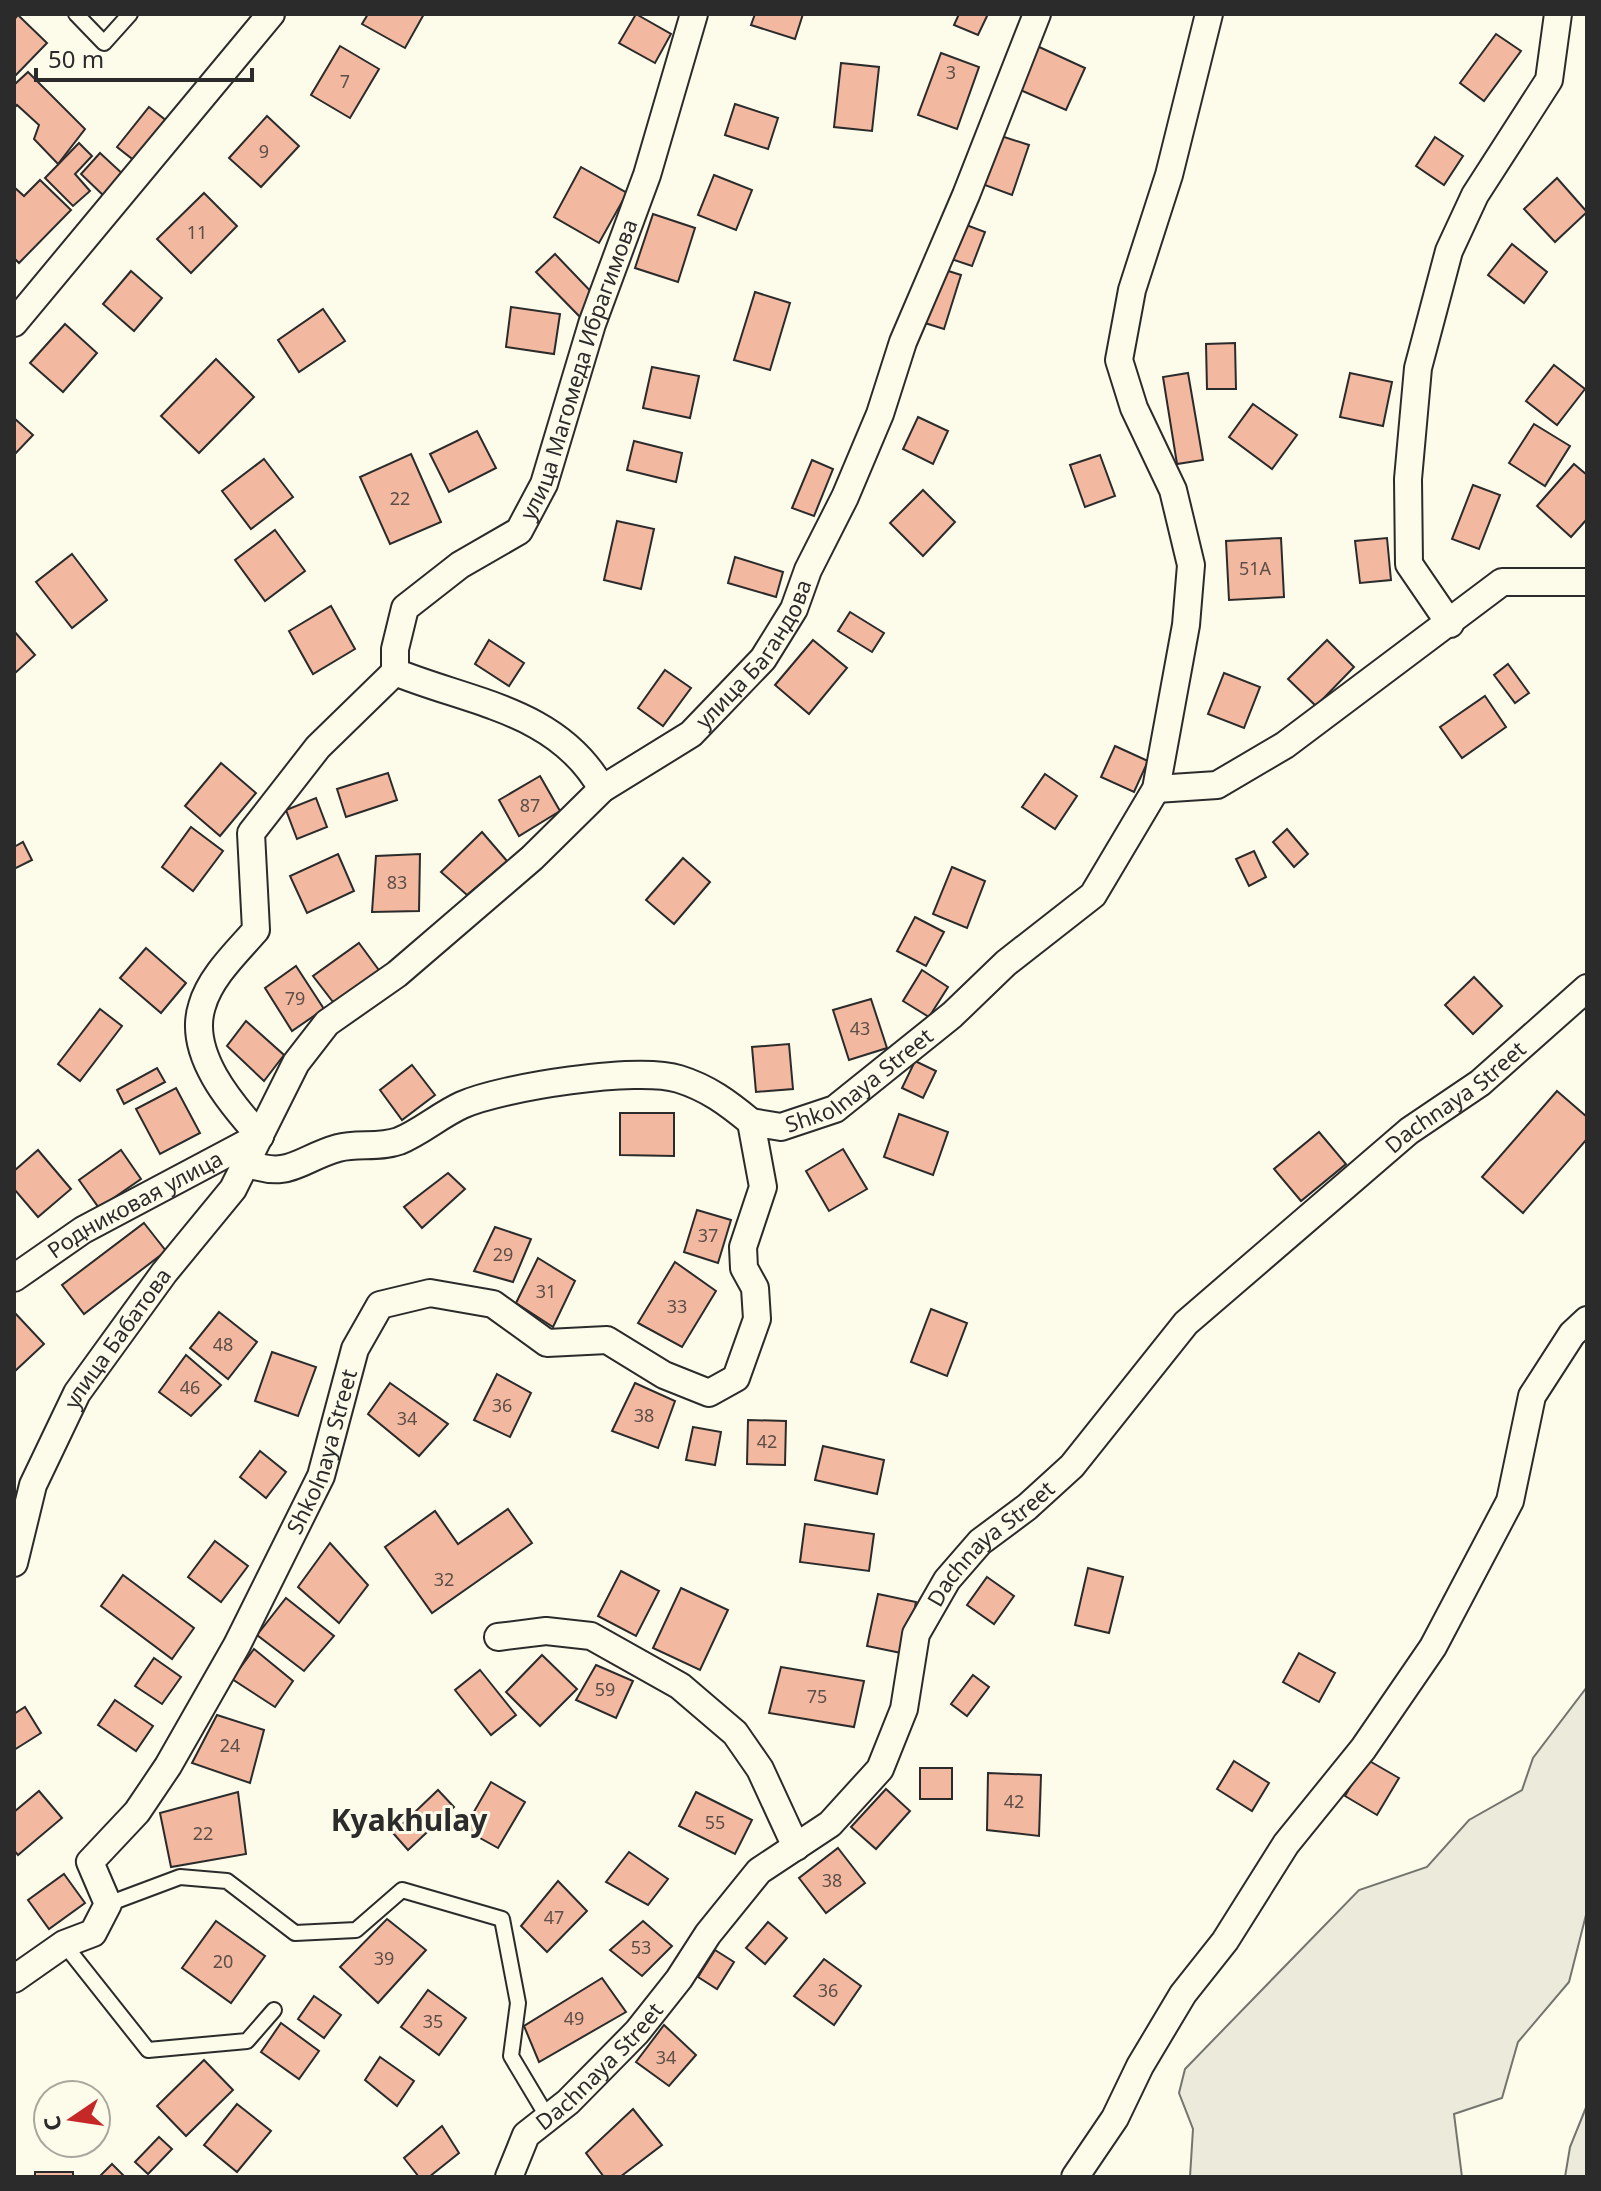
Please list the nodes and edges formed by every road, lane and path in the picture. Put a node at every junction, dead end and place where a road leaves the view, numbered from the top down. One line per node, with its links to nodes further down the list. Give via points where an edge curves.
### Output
1 (76, 14): 2 (lane, via 104,43)
2 (130, 14)
3 (271, 14): 8 (street)
4 (694, 14): 11 (street, улица Магомеда Ибрагимова, via 647,175 592,324 544,484 519,531 460,565 405,608)
5 (1037, 14): 12 (street, улица Багандова, via 903,342 880,414 794,609 763,659 691,734)
6 (1209, 14): 13 (street, via 1169,175 1132,290 1119,360 1134,408 1173,490 1191,565 1186,625)
7 (1558, 14): 10 (street, via 1549,80 1475,195 1449,251 1418,368 1408,479 1409,564)
8 (19, 306)
9 (1587, 582): 10 (street, via 1502,582)
10 (1450, 624): 13 (street, via 1285,745 1217,785)
11 (395, 672): 12 (street, via 524,717 587,762); 16 (street, via 318,747 251,833 256,930 201,1006 202,1051 226,1098)
12 (602, 789): 16 (street, улица Багандова, via 532,858 397,974 327,1023 296,1063)
13 (1156, 789): 15 (street, Shkolnaya Street, via 1093,895 1006,963 952,1015 835,1109 781,1127)
14 (1587, 988): 22 (street, Dachnaya Street, via 1480,1083 1409,1131 1186,1323 1072,1466 980,1542 947,1580 916,1634 904,1709 880,1769 830,1824)
15 (751, 1122): 17 (street, via 715,1093 675,1078 624,1075 556,1082 464,1104 397,1142 338,1148 302,1165 269,1172); 23 (street, Shkolnaya Street, via 763,1187 743,1247 757,1319 736,1378 709,1393 664,1375 607,1340 547,1343 493,1304 430,1293 380,1305 355,1349 321,1476 237,1645 153,1789 90,1862)
16 (260, 1136): 17 (street, улица Бабатова); 18 (street, Родниковая улица, via 83,1230)
17 (246, 1163): 20 (street, улица Бабатова, via 233,1189 77,1393 33,1485)
18 (14, 1278)
19 (1587, 1320): 29 (street, via 1532,1396 1510,1501 1433,1647 1363,1749 1286,1844 1225,1941 1183,1994 1115,2118)
20 (14, 1563)
21 (498, 1637): 22 (street, via 546,1631 591,1636 680,1686 743,1745 760,1769)
22 (796, 1847): 27 (street, Dachnaya Street, via 759,1871 637,2032)
23 (108, 1904): 24 (street, via 93,1933); 27 (lane, via 180,1877 227,1881 295,1933 356,1930 402,1890 502,1919 518,2003 511,2056)
24 (64, 1944): 25 (street); 26 (lane, via 148,2050 247,2041)
25 (14, 1979)
26 (274, 2010)
27 (548, 2118): 28 (street, Dachnaya Street, via 526,2135)
28 (509, 2177)
29 (1075, 2177)

